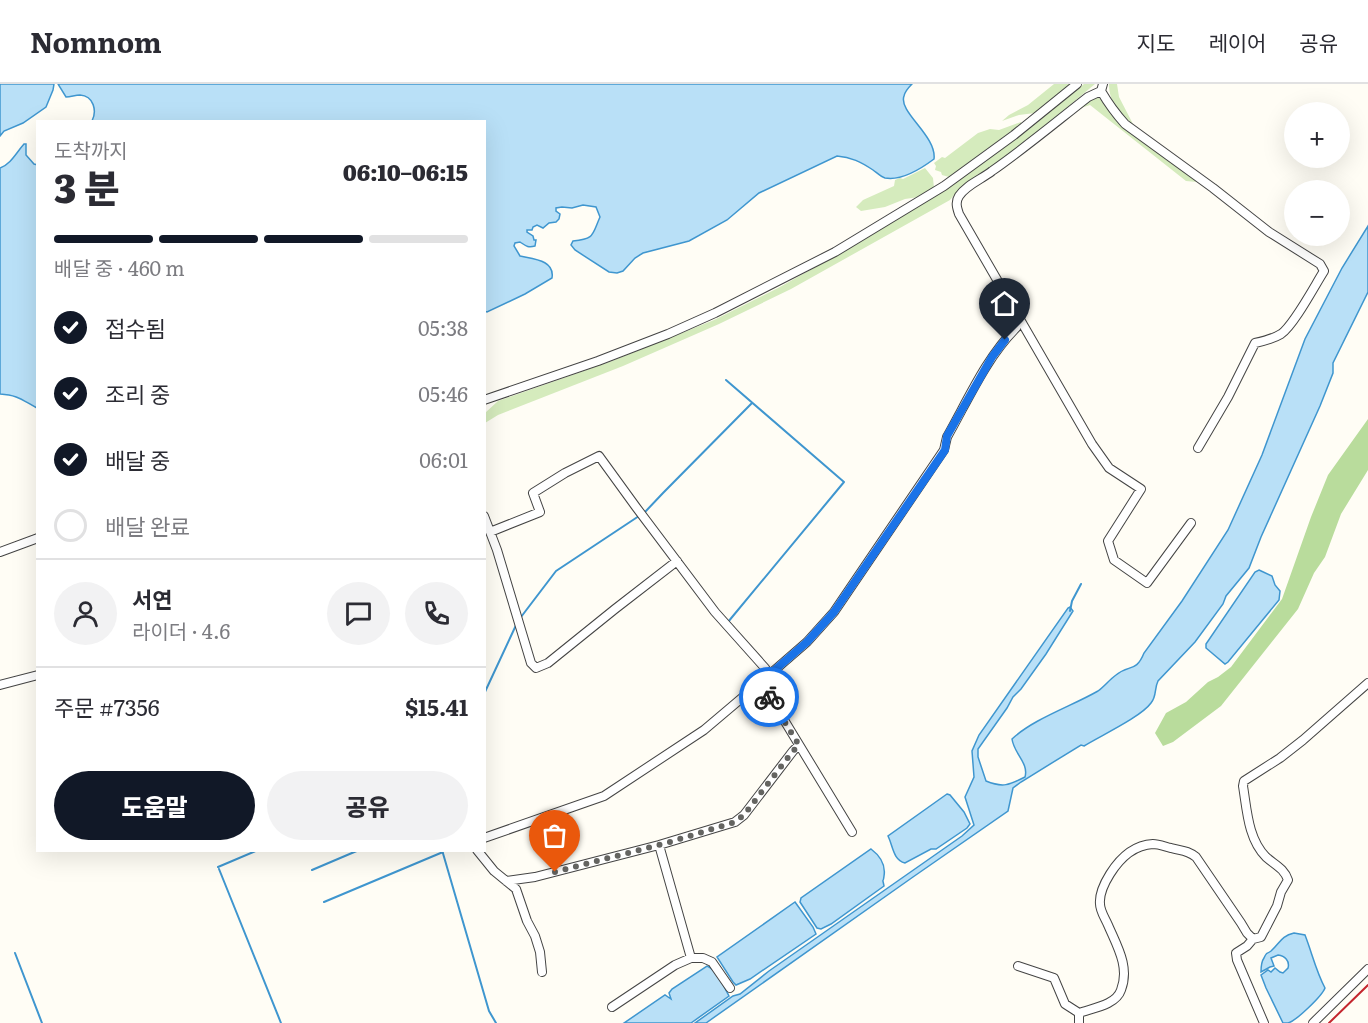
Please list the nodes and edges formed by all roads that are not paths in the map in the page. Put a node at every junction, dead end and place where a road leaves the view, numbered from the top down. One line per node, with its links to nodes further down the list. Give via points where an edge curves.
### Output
1 (1077, 84): 4 (street, via 944,186 835,252 669,334)
2 (1102, 87): 5 (street, via 1125,124 1269,232 1320,264 1324,271 1284,332 1255,344); 7 (street, via 966,189 959,196 957,208 1092,444 1109,468 1141,489 1108,541 1114,560 1147,583)
3 (1016, 328): 12 (street, via 992,357 947,436 945,450 834,612)
4 (486, 401)
5 (1198, 448)
6 (486, 521): 8 (street)
7 (1191, 523)
8 (490, 532): 11 (street, via 540,512 533,493 600,456); 11 (street, via 531,663 536,668 548,663)
9 (36, 539): 10 (street)
10 (0, 552)
11 (677, 561): 12 (street)
12 (769, 675): 14 (street)
13 (36, 676): 16 (street)
14 (761, 682): 17 (street); 19 (street, via 704,730 604,796)
15 (1368, 683): 23 (street, via 1303,740 1244,781 1248,820 1259,848 1286,873 1288,880 1261,937)
16 (0, 685)
17 (799, 745): 18 (street); 20 (street, via 735,822)
18 (852, 832)
19 (486, 837)
20 (659, 845): 22 (street); 24 (street)
21 (479, 852): 22 (street)
22 (506, 881): 27 (street, via 516,889 535,936)
23 (1253, 939): 30 (street, via 1196,857 1188,851 1155,844 1139,847 1115,866 1100,902 1120,953 1122,988 1111,1002); 32 (street, via 1236,953)
24 (691, 958): 28 (street, via 712,962); 29 (street)
25 (1018, 966): 30 (street, via 1054,978 1065,1004)
26 (1368, 969): 33 (street)
27 (542, 972)
28 (730, 988)
29 (612, 1007)
30 (1079, 1012): 31 (street)
31 (1079, 1023)
32 (1264, 1023)
33 (1312, 1023)

